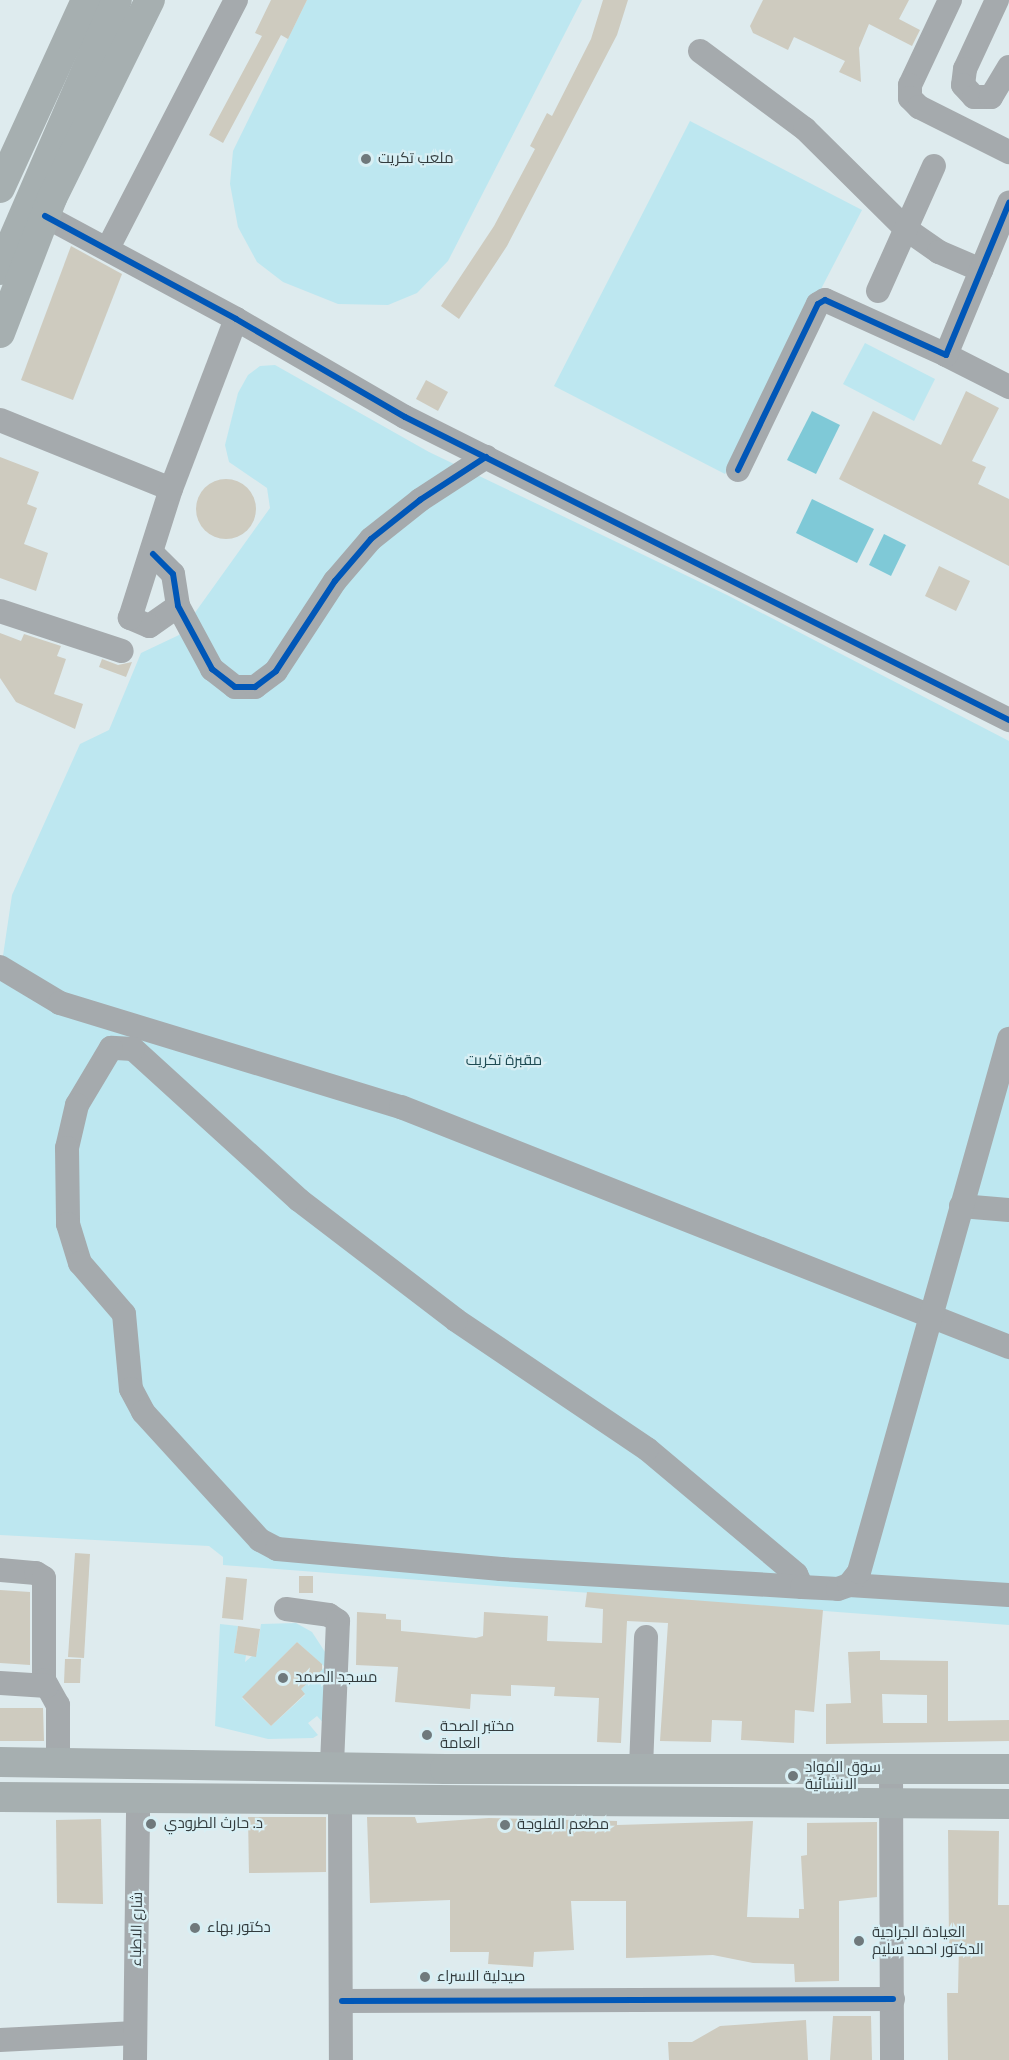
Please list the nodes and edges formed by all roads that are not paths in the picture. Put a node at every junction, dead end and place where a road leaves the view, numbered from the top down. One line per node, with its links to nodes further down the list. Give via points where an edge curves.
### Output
1 (86, 0): 11 (main road)
2 (117, 0): 16 (main road)
3 (150, 0): 13 (main road)
4 (236, 0): 15 (street)
5 (950, 0): 9 (street, via 911,81 910,98)
6 (1000, 6): 8 (street, via 963,74 963,85 974,97 990,97)
7 (700, 51): 14 (street, via 806,129)
8 (1009, 67)
9 (1009, 152)
10 (934, 166): 14 (street)
11 (0, 188)
12 (1009, 202): 17 (street)
13 (45, 216): 15 (street); 20 (main road)
14 (906, 228): 17 (street, via 939,252); 18 (street)
15 (108, 248): 19 (street)
16 (0, 270)
17 (981, 270): 21 (street)
18 (878, 291)
19 (236, 319): 24 (street, via 349,387); 26 (street)
20 (0, 333)
21 (946, 355): 22 (street); 25 (street, via 825,300 818,304)
22 (1009, 387)
23 (0, 420): 26 (street)
24 (486, 457): 28 (street, via 420,500 371,539 335,581 276,671 255,687 241,688 219,678); 31 (street)
25 (738, 470)
26 (171, 489): 27 (street)
27 (153, 554): 28 (street, via 173,574); 28 (street, via 130,618 150,626)
28 (178, 606)
29 (0, 611): 30 (street)
30 (122, 651)
31 (1009, 720)
32 (0, 967): 33 (street)
33 (122, 1035): 37 (street, via 401,1107); 41 (street, via 308,1207 456,1320 647,1449 796,1574); 41 (street, via 102,1057 77,1105 67,1148 68,1224 80,1263 124,1314 131,1389 144,1412 260,1540 277,1549 501,1569)
34 (1009, 1039): 35 (street)
35 (961, 1206): 36 (street); 37 (street)
36 (1009, 1210)
37 (930, 1317): 38 (street); 40 (street, via 859,1572)
38 (1009, 1347)
39 (0, 1570): 46 (street, via 36,1573 44,1578)
40 (849, 1585): 41 (street); 42 (street)
41 (802, 1587)
42 (1009, 1595)
43 (286, 1609): 49 (street, via 329,1615 338,1621)
44 (646, 1636): 50 (street)
45 (0, 1683): 46 (street)
46 (47, 1686): 47 (street, via 58,1705)
47 (58, 1761): 48 (main road); 49 (main road)
48 (0, 1762)
49 (332, 1765): 50 (main road)
50 (641, 1768): 51 (main road)
51 (891, 1769): 52 (main road); 56 (street)
52 (1009, 1769)
53 (0, 1797): 54 (main road)
54 (138, 1797): 55 (main road); 60 (street, شارع الاطباء)
55 (340, 1800): 56 (main road); 59 (street)
56 (892, 1802): 57 (main road); 58 (street)
57 (1009, 1804)
58 (893, 1999): 59 (street); 64 (street)
59 (342, 2001): 63 (street)
60 (135, 2033): 61 (street); 62 (street, شارع الاطباء)
61 (0, 2040)
62 (135, 2060)
63 (341, 2060)
64 (892, 2060)

